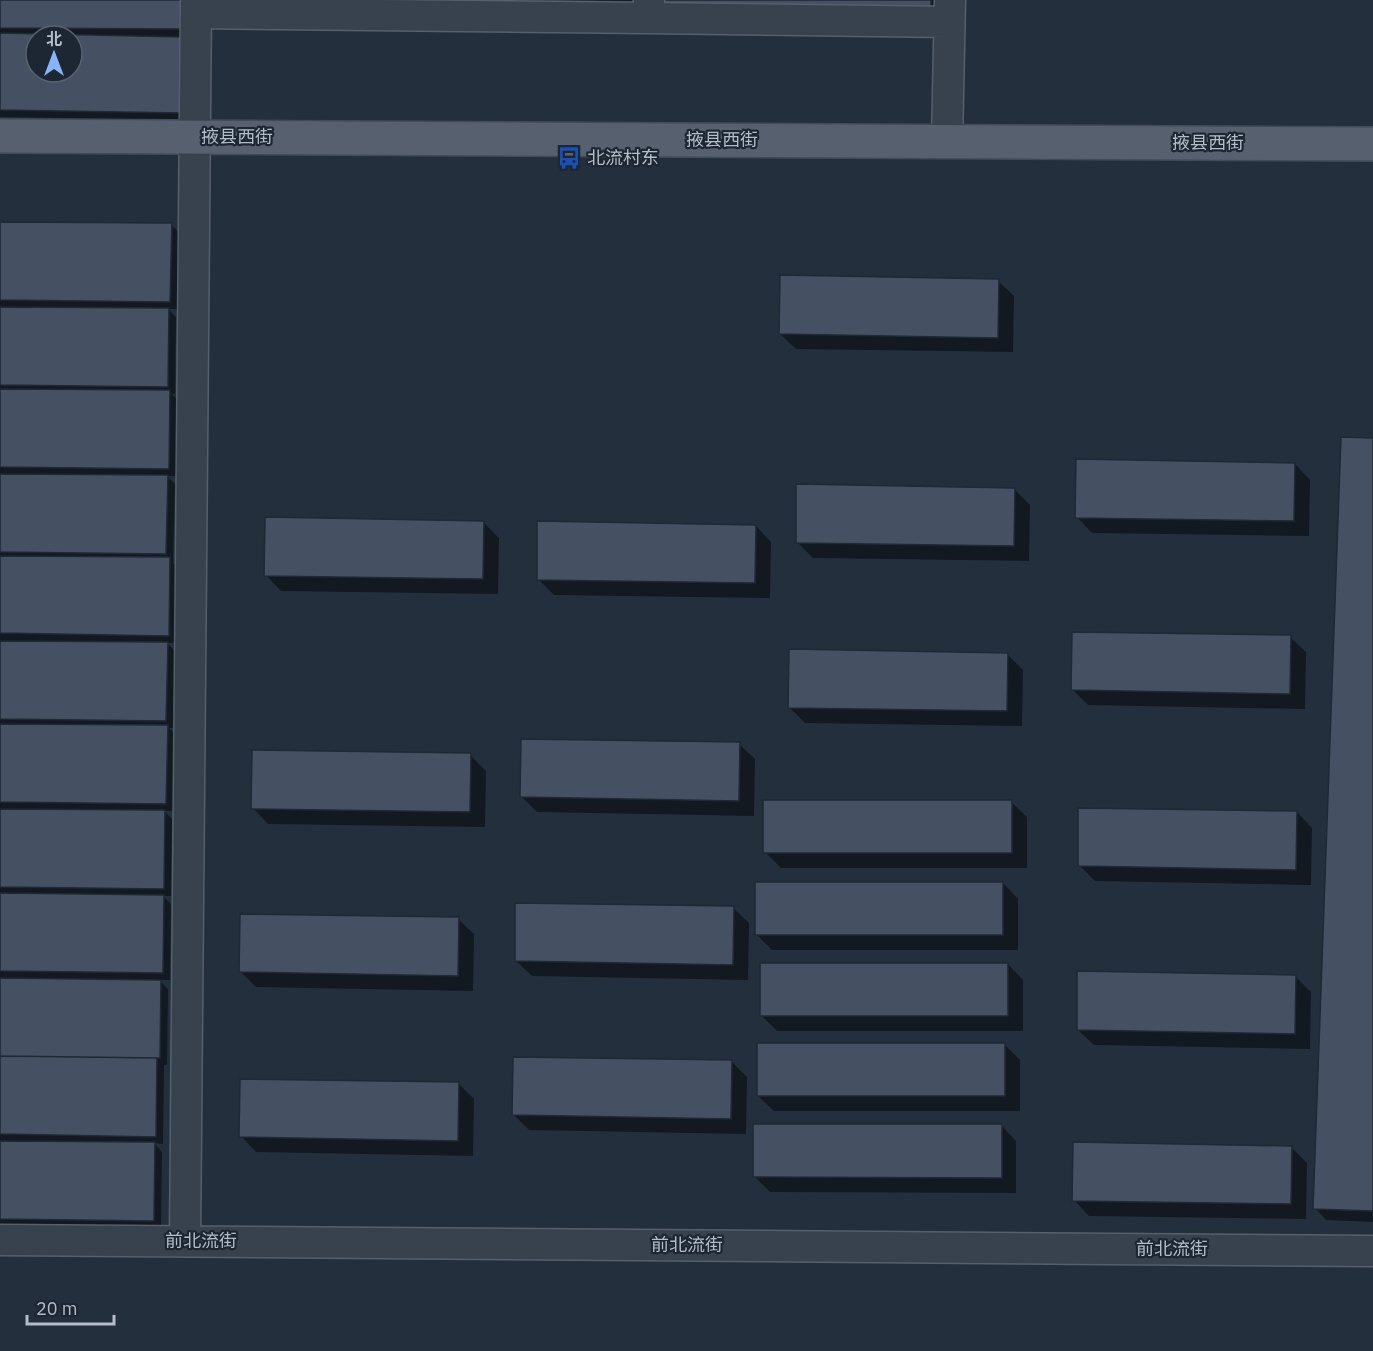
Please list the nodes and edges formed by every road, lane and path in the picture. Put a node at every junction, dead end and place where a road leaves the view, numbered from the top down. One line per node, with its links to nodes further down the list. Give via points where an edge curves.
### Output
1 (196, 7): 2 (street); 5 (street)
2 (648, 9): 3 (street)
3 (950, 11): 6 (street)
4 (0, 136): 5 (main road, 掖县西街)
5 (194, 137): 6 (main road, 掖县西街); 9 (street)
6 (947, 142): 7 (main road, 掖县西街)
7 (1373, 144)
8 (0, 1240): 9 (street, 前北流街)
9 (185, 1241): 10 (street, 前北流街)
10 (1373, 1251)

